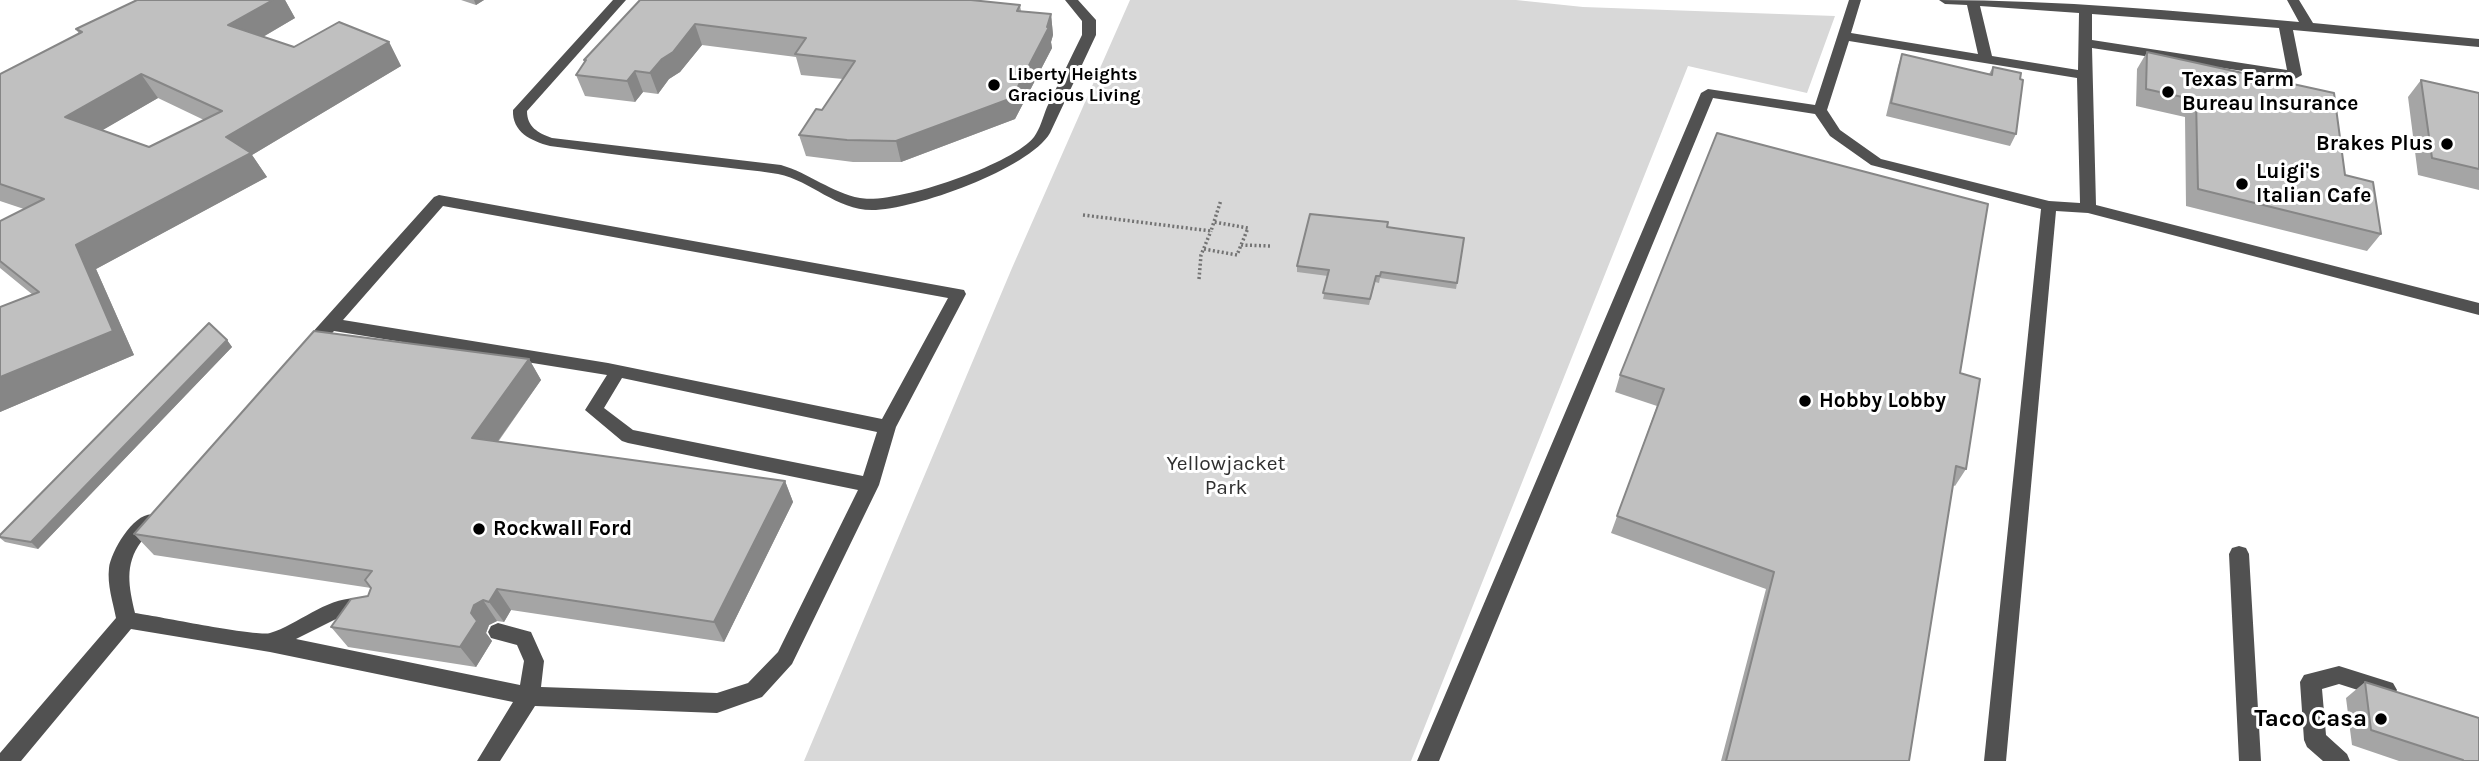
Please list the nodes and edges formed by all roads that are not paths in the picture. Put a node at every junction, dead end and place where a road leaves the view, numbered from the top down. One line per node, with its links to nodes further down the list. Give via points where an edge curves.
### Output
1 (620, 0): 2 (street, via 520,110 524,128 536,138 781,170 796,173 837,197 873,205 898,202 980,173 1024,154 1040,139 1088,35 1089,20)
2 (1070, 0)
3 (1855, 0): 12 (street)
4 (1945, 0): 7 (street)
5 (2220, 0): 9 (street)
6 (2293, 0): 11 (street)
7 (1972, 1): 8 (street); 15 (street)
8 (2086, 9): 9 (street); 13 (street)
9 (2223, 19): 10 (street)
10 (2285, 25): 11 (street); 13 (street, via 2295,75)
11 (2308, 27): 14 (street)
12 (1844, 36): 15 (street); 17 (street)
13 (2085, 43): 16 (street)
14 (2479, 43)
15 (1986, 60): 16 (street)
16 (2084, 75): 19 (street)
17 (1820, 110): 18 (street, via 1835,132 1877,162); 36 (street, via 1708,93)
18 (2049, 206): 19 (street); 37 (street)
19 (2088, 208): 20 (street)
20 (2479, 309)
21 (330, 324): 22 (street); 23 (street); 24 (street, via 439,200 958,294)
22 (293, 365)
23 (618, 371): 24 (street); 25 (street, via 594,410 628,436)
24 (887, 427): 25 (street)
25 (870, 485): 32 (street, via 785,658 755,690 717,703)
26 (162, 506): 29 (street, via 125,546 116,577)
27 (2239, 554): 38 (street)
28 (375, 609): 31 (street, via 333,611)
29 (127, 620): 31 (street); 34 (street)
30 (498, 632): 32 (street, via 524,638 534,661)
31 (270, 643): 32 (street)
32 (528, 696): 35 (street)
33 (2409, 698): 39 (street, via 2339,675 2311,682 2315,740)
34 (7, 761)
35 (488, 761)
36 (1428, 761)
37 (1995, 761)
38 (2250, 761)
39 (2339, 761)

